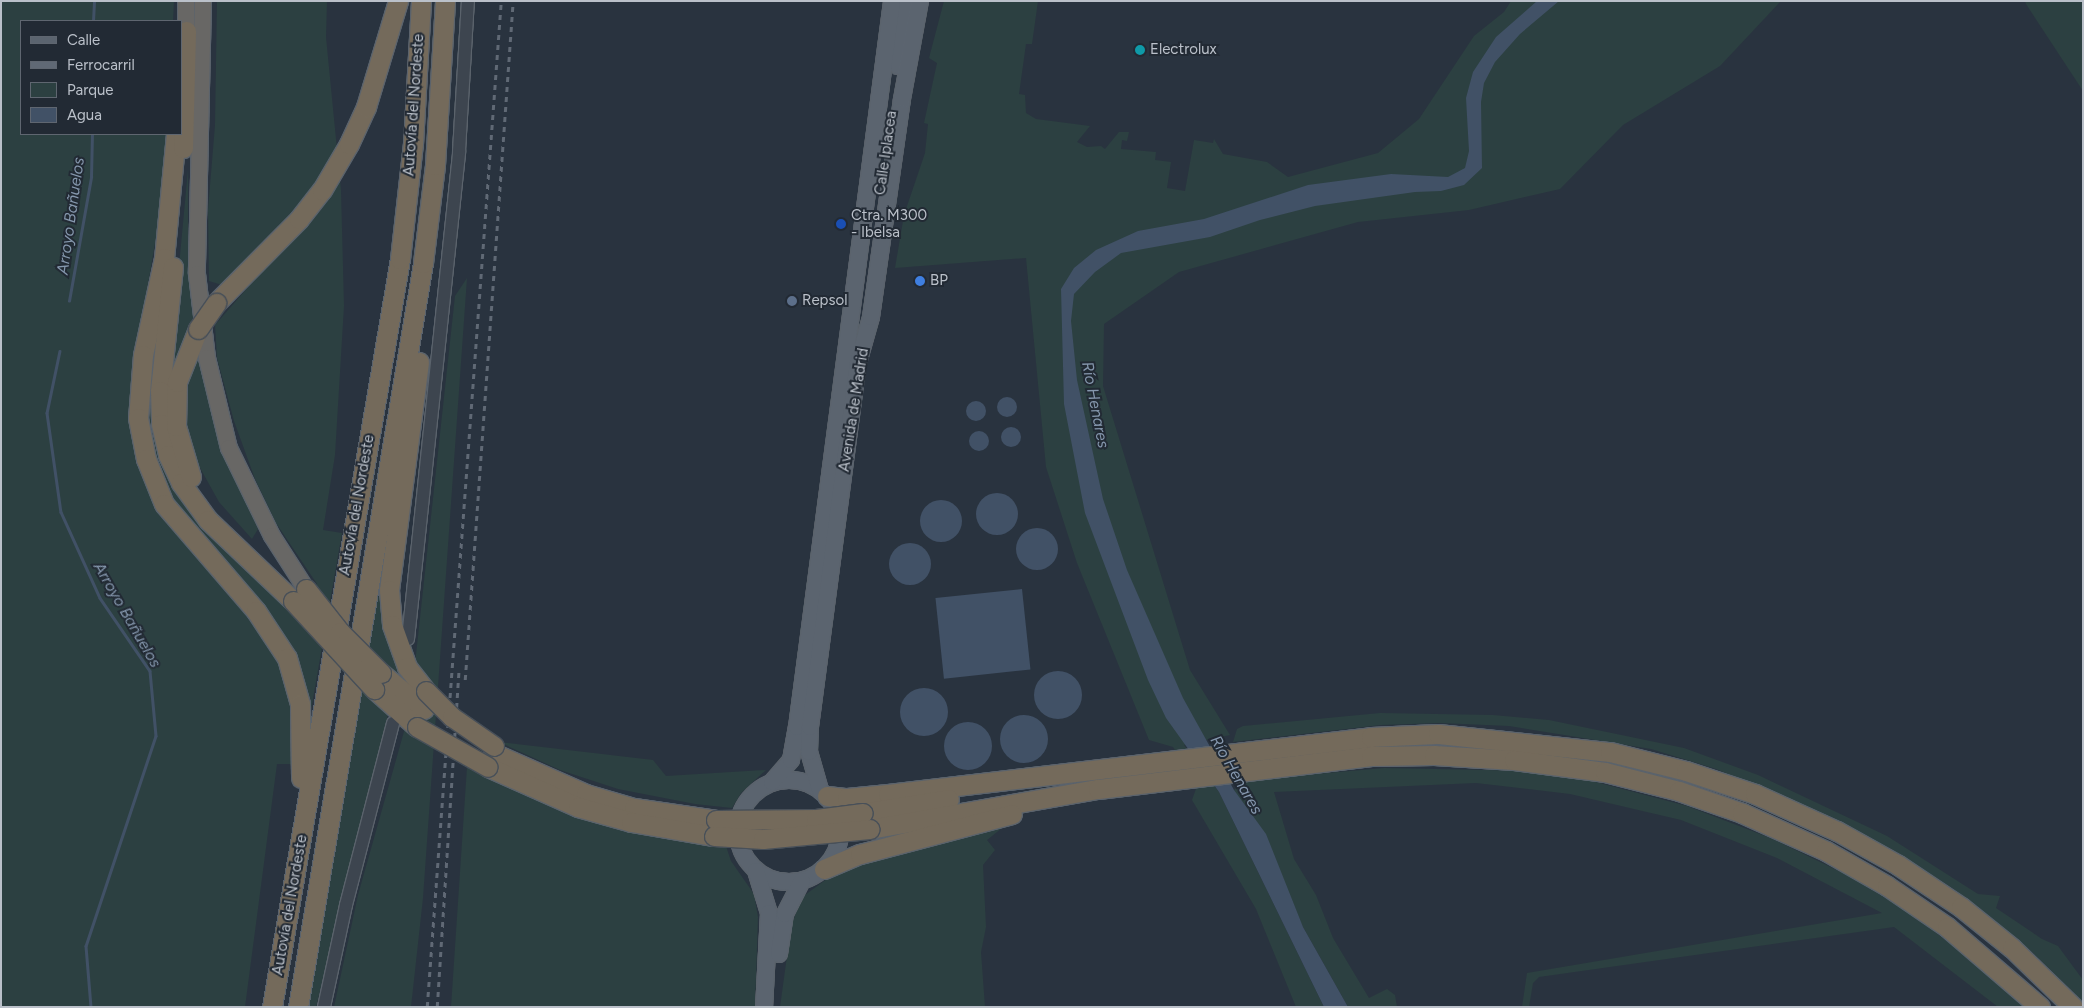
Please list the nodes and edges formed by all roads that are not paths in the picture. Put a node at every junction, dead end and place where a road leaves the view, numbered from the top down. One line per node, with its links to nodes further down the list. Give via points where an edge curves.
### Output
1 (186, 1): 11 (highway)
2 (203, 1): 17 (highway, via 197,274 207,358 229,448)
3 (398, 1): 17 (highway, bridge, via 366,107 350,144 300,219 216,303 198,329 177,382 176,426 191,476 216,514)
4 (421, 1): 32 (highway, Autovía del Nordeste, via 413,144 400,259)
5 (446, 1): 15 (highway, Autovía del Nordeste)
6 (468, 1): 18 (street, via 458,160)
7 (892, 1): 24 (main road, Avenida de Madrid, via 792,760)
8 (906, 1): 16 (main road, Calle Iplacea)
9 (920, 1): 16 (main road, Avenida de Madrid, via 902,99 871,317)
10 (925, 1): 12 (main road)
11 (186, 31): 13 (highway); 17 (highway, via 180,197 160,391 161,424 168,455 181,483 208,520)
12 (918, 67)
13 (182, 72)
14 (176, 135): 32 (highway, via 164,258 143,355 138,418 146,459 164,504 256,611 287,658 300,704 300,786 275,938)
15 (435, 164): 20 (highway, via 438,218 389,590 392,625 407,667); 33 (highway, Autovía del Nordeste, via 423,263)
16 (858, 364): 26 (main road, Avenida de Madrid, via 810,728 809,752)
17 (300, 595): 19 (highway, bridge, via 340,632)
18 (408, 640)
19 (378, 681): 20 (highway); 22 (highway, bridge, via 418,727)
20 (425, 700): 22 (highway)
21 (393, 723): 34 (street, via 346,905)
22 (492, 755): 28 (highway, via 586,794 634,808 686,816); 28 (highway, via 578,806 640,823)
23 (1153, 764): 26 (highway, via 1100,767 847,798); 27 (highway); 38 (highway, via 1371,737 1438,734 1610,752 1686,771 1755,794 1837,831 1898,865 2004,942)
24 (772, 782): 26 (main road, via 800,781); 30 (main road, via 746,802 738,826 738,842 745,859)
25 (1146, 784): 27 (highway); 29 (highway, via 1021,812 860,854); 37 (highway, via 1371,756 1434,755 1514,760 1605,772 1679,791 1742,813 1818,847 1887,886 1947,927)
26 (823, 793): 29 (main road, via 839,818 840,839 835,854)
27 (867, 821): 28 (highway, bridge, via 763,839)
28 (715, 828)
29 (824, 869): 31 (main road)
30 (756, 871): 31 (main road, via 773,880); 35 (main road, via 769,913)
31 (802, 881): 36 (main road, via 785,914)
32 (272, 1007)
33 (298, 1007)
34 (324, 1007)
35 (764, 1007)
36 (774, 1007)
37 (2040, 1007)
38 (2073, 1007)

